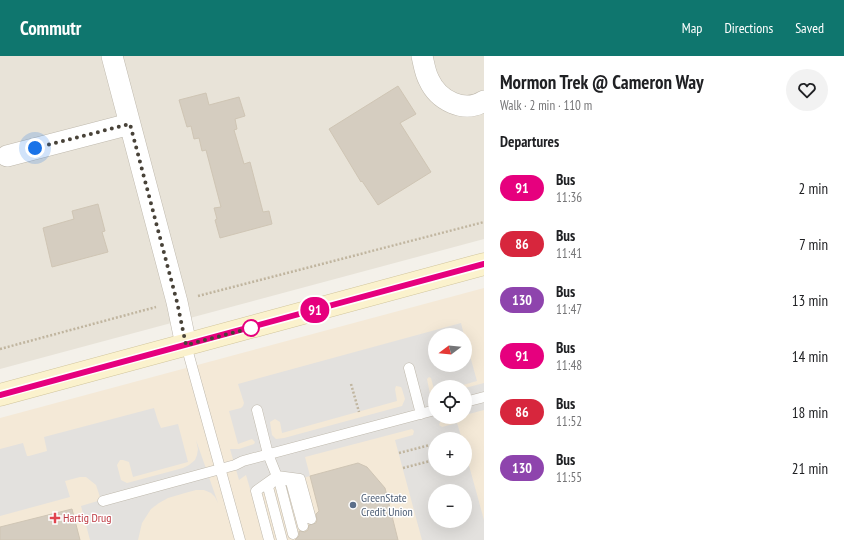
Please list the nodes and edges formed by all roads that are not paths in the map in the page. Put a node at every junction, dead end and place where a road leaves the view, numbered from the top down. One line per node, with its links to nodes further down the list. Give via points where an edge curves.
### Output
1 (112, 56): 4 (street)
2 (422, 56): 3 (street, via 429,80 438,94 452,103 467,107)
3 (484, 101)
4 (130, 124): 5 (street); 7 (street)
5 (7, 156)
6 (484, 264): 7 (main road)
7 (186, 345): 9 (main road); 16 (lane)
8 (409, 368): 14 (lane)
9 (0, 395)
10 (484, 397): 11 (lane)
11 (472, 400)
12 (257, 410): 15 (lane)
13 (428, 412): 14 (lane)
14 (421, 414): 15 (lane)
15 (268, 454): 16 (lane); 17 (lane)
16 (220, 469): 18 (lane); 22 (lane)
17 (277, 476): 19 (lane, via 300,479); 20 (lane, via 291,482); 21 (lane); 23 (lane, via 256,491); 24 (lane, via 268,487)
18 (103, 501)
19 (311, 519)
20 (303, 526)
21 (293, 534)
22 (240, 540)
23 (269, 540)
24 (282, 540)

